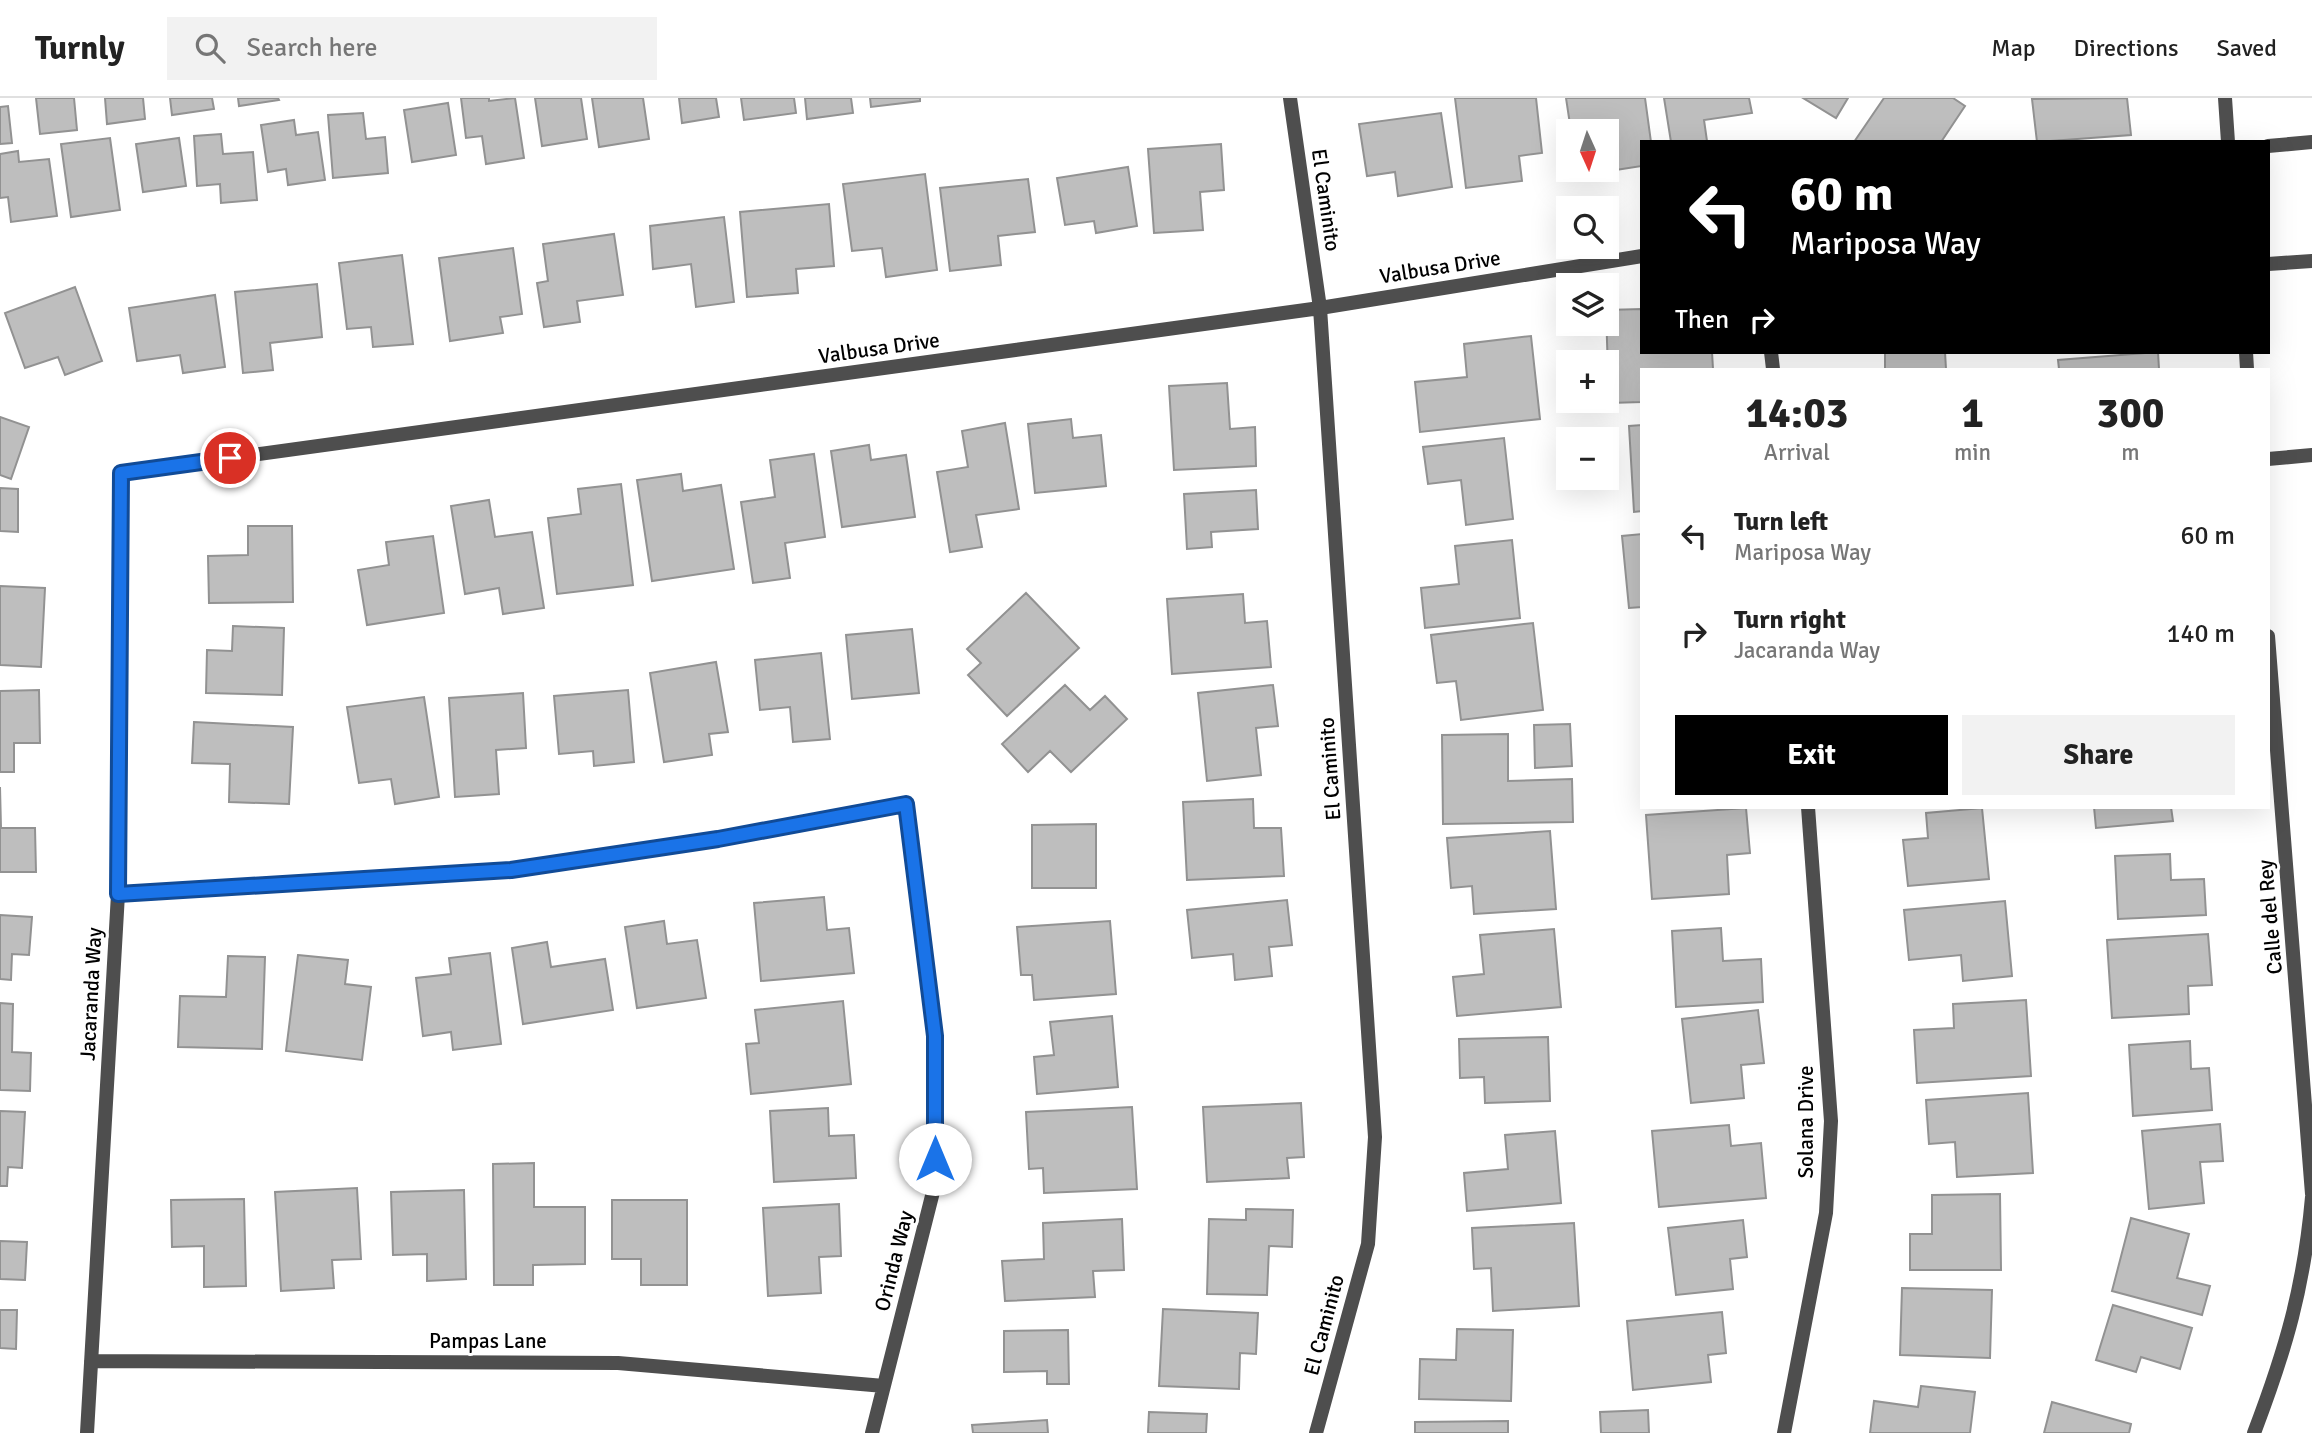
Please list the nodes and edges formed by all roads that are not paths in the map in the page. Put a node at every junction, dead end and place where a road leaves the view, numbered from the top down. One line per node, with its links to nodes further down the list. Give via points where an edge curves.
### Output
1 (1290, 98): 9 (street, El Caminito)
2 (2225, 98): 3 (street)
3 (2228, 140)
4 (2312, 142): 5 (street)
5 (2270, 146)
6 (1640, 256): 9 (street, Valbusa Drive)
7 (2312, 261): 8 (street)
8 (2270, 264)
9 (1320, 308): 12 (street, Valbusa Drive); 22 (street, El Caminito, via 1375,1137 1368,1244)
10 (2312, 455): 11 (street)
11 (2270, 459)
12 (121, 473): 15 (street, Jacaranda Way)
13 (2270, 659): 16 (street, Calle del Rey)
14 (1808, 809): 23 (street, Solana Drive, via 1832,1121 1826,1213)
15 (118, 894): 18 (street, Jacaranda Way); 19 (street, Orinda Way, via 511,870 718,839 906,804 935,1036 936,1184)
16 (2309, 1107): 17 (street, Calle del Rey)
17 (2312, 1196): 24 (street, Calle del Rey, via 2307,1260 2294,1321)
18 (91, 1361): 19 (street, Pampas Lane, via 618,1363); 20 (street, Jacaranda Way)
19 (884, 1386): 21 (street, Orinda Way)
20 (87, 1433)
21 (872, 1433)
22 (1316, 1433)
23 (1784, 1433)
24 (2254, 1433)

